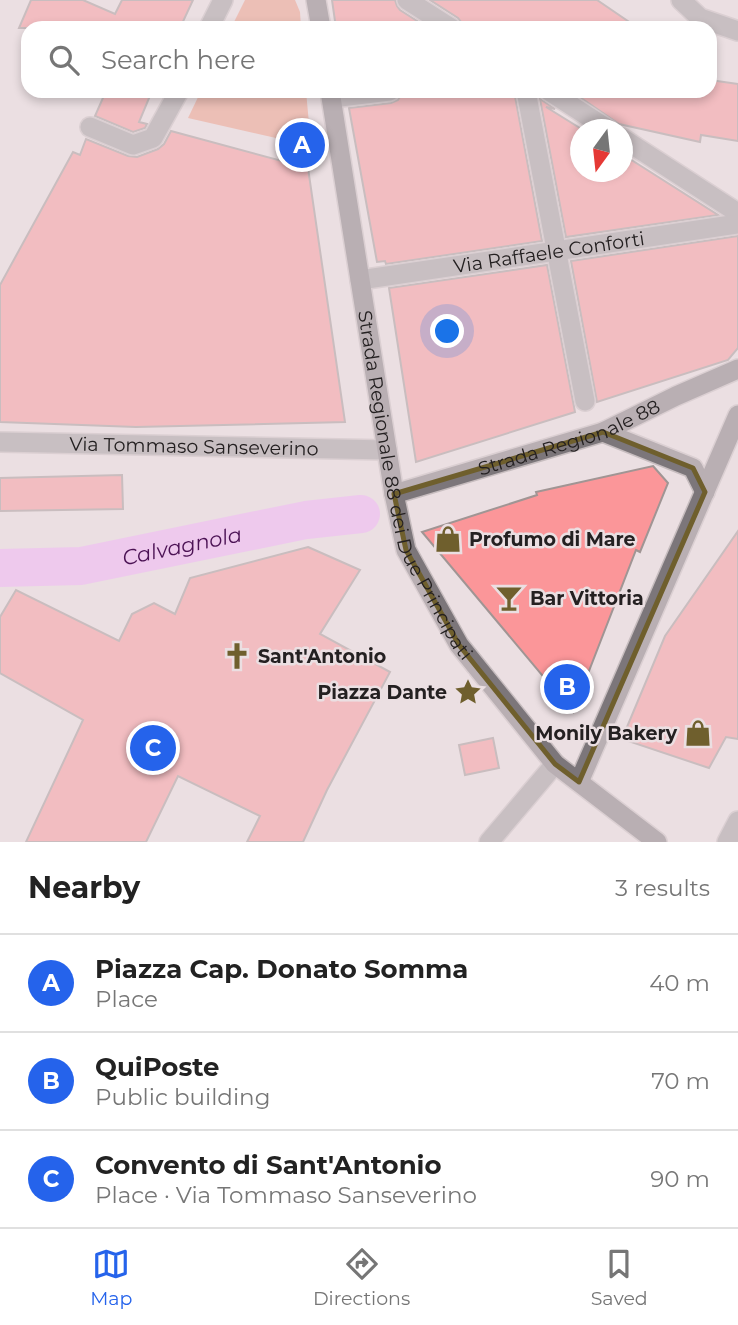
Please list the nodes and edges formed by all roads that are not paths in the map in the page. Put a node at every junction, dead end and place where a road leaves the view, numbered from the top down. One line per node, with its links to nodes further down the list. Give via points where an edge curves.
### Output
1 (223, 0): 5 (street)
2 (316, 0): 6 (main road)
3 (407, 0): 7 (street)
4 (681, 0): 8 (street)
5 (212, 21)
6 (320, 21)
7 (440, 21)
8 (709, 21)
9 (717, 24): 10 (street)
10 (738, 31)
11 (175, 98): 16 (street, via 153,138 133,145)
12 (331, 98): 21 (main road, Strada Regionale 88 dei Due Principati)
13 (527, 98): 20 (street)
14 (560, 98): 15 (street)
15 (592, 119)
16 (90, 127)
17 (633, 145): 18 (street)
18 (738, 212)
19 (738, 225): 20 (street, Via Raffaele Conforti)
20 (557, 251): 21 (street, Via Raffaele Conforti); 23 (street)
21 (360, 280): 27 (main road, Strada Regionale 88 dei Due Principati)
22 (738, 369): 25 (main road, Strada Regionale 88)
23 (585, 401)
24 (738, 415): 28 (main road)
25 (603, 432): 28 (main road, via 693,468); 29 (main road, Strada Regionale 88)
26 (0, 442): 27 (street, Via Tommaso Sanseverino)
27 (387, 450): 29 (main road, Strada Regionale 88 dei Due Principati)
28 (705, 492): 31 (main road)
29 (394, 494): 30 (main road, Strada Regionale 88 dei Due Principati, via 406,550 459,645)
30 (555, 764): 31 (main road, Strada Regionale 88 dei Due Principati); 33 (street)
31 (579, 782): 34 (main road, Strada Regionale 88 dei Due Principati)
32 (738, 821): 35 (street)
33 (489, 842)
34 (657, 842)
35 (727, 842)

